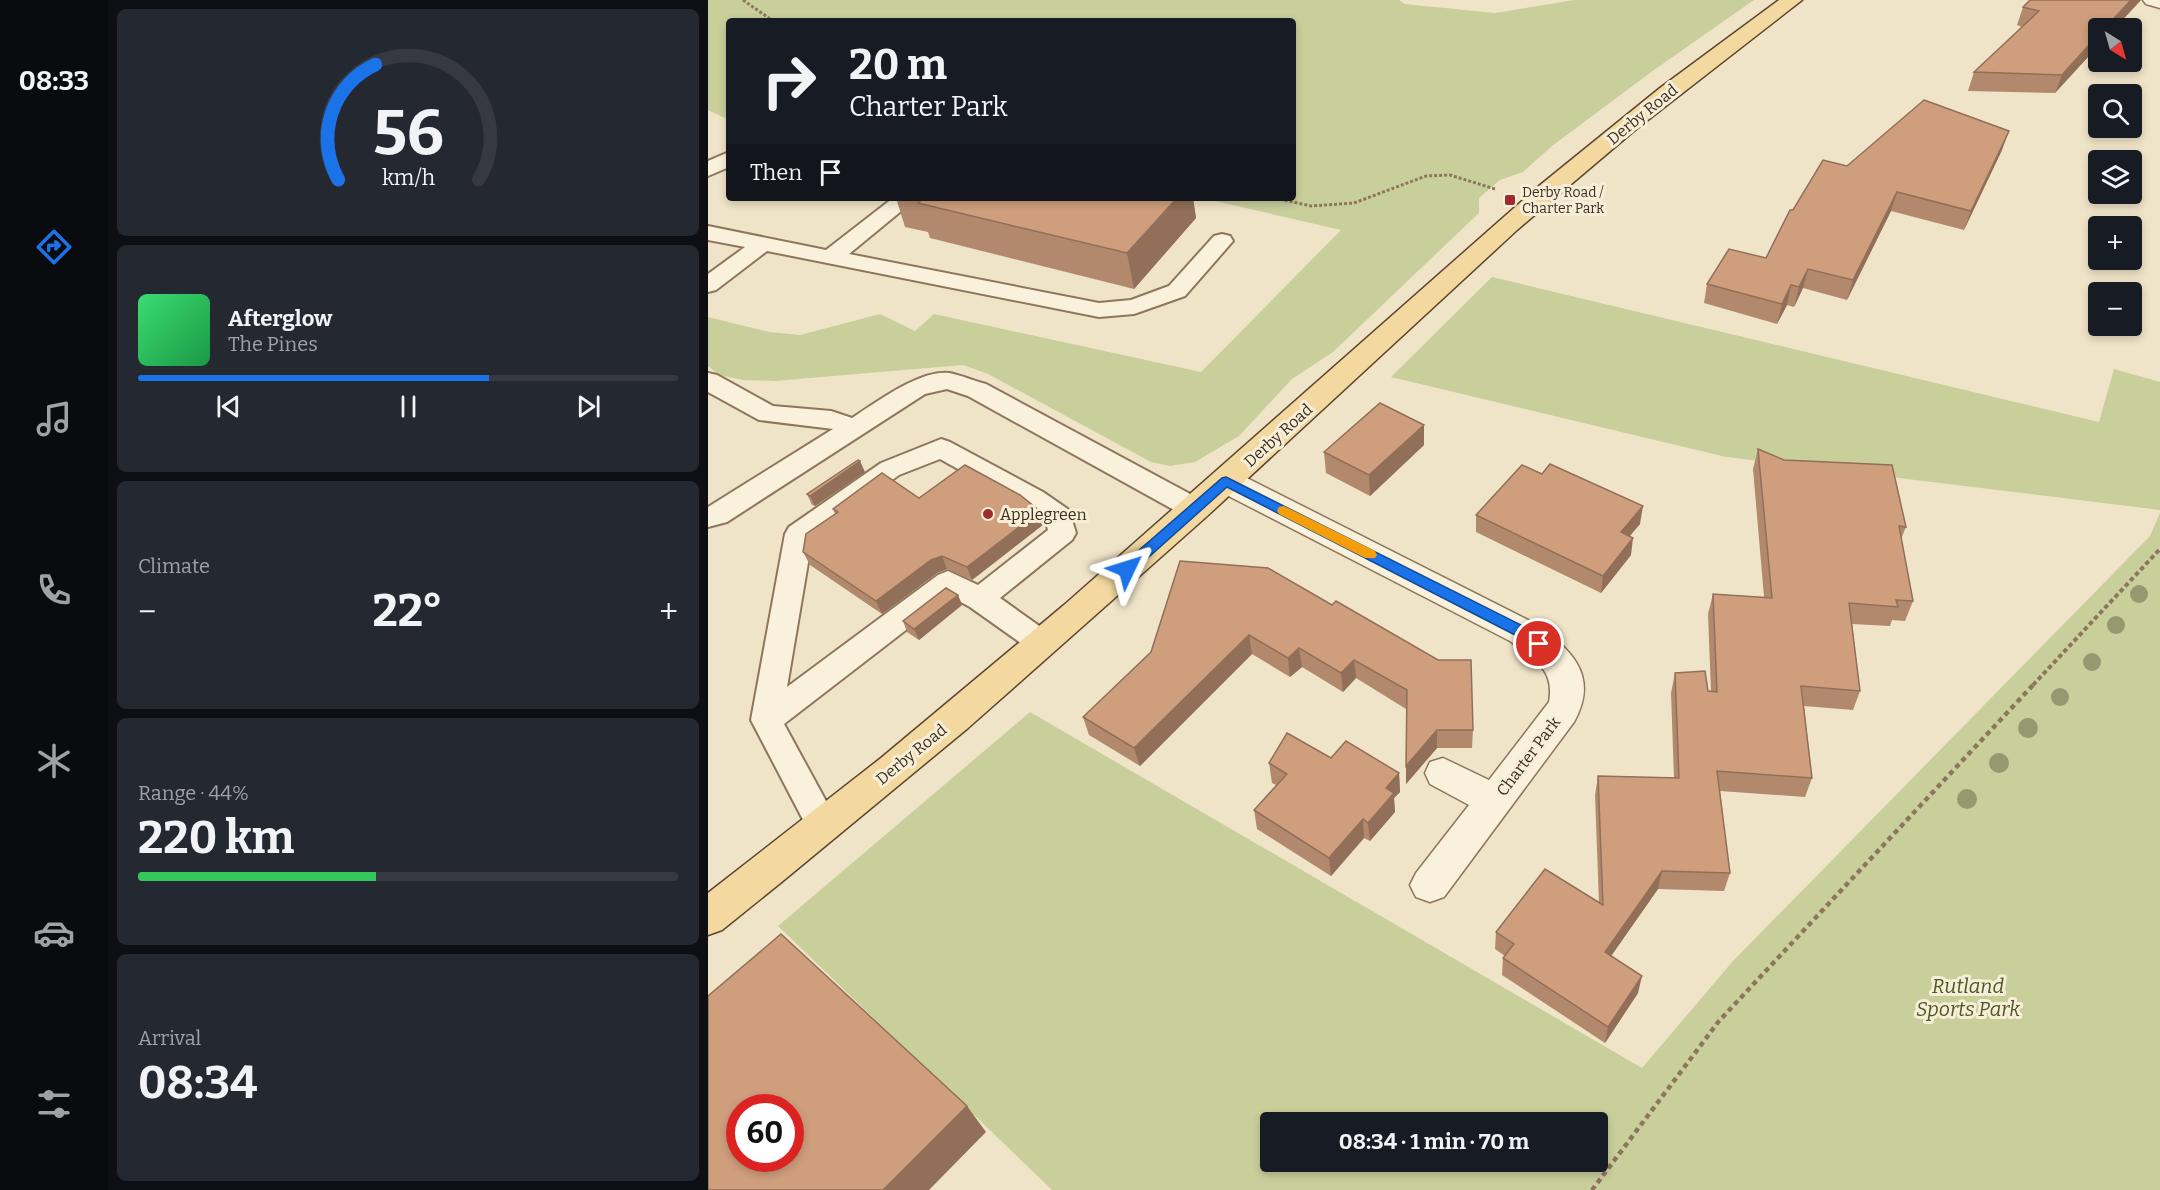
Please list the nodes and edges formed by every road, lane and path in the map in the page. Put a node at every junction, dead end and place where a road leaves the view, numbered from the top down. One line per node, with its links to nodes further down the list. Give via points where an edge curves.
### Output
1 (744, 0): 5 (path)
2 (1792, 0): 10 (main road, Derby Road, via 1710,59)
3 (2153, 0): 4 (street)
4 (2160, 2)
5 (769, 18)
6 (726, 160): 7 (lane)
7 (708, 170)
8 (902, 201): 14 (lane)
9 (1288, 201): 10 (path, via 1311,206 1354,203 1426,176 1450,175)
10 (1536, 201): 18 (main road, Derby Road)
11 (708, 233): 13 (lane)
12 (1222, 242): 14 (lane, via 1177,291 1134,307 1099,310)
13 (763, 244): 14 (lane); 15 (lane)
14 (831, 257)
15 (708, 285)
16 (708, 381): 17 (lane, via 768,414 831,419)
17 (854, 428): 19 (lane, via 917,388 948,381 977,390); 20 (lane)
18 (1226, 481): 19 (main road, Derby Road); 26 (street, Charter Park, via 1522,632 1556,656 1567,677 1567,700 1554,724)
19 (1195, 509): 23 (main road, Derby Road)
20 (708, 517)
21 (2160, 549): 30 (path, via 1719,1021)
22 (980, 599): 23 (lane); 24 (lane, via 948,582); 24 (lane, via 1062,533 1059,517 941,448 890,469 798,534)
23 (1042, 643): 27 (main road, Derby Road)
24 (766, 720): 27 (lane)
25 (1443, 773): 26 (street, Charter Park)
26 (1494, 801): 28 (street, Charter Park)
27 (823, 825): 29 (main road, Derby Road)
28 (1430, 885)
29 (708, 917)
30 (1592, 1190)

